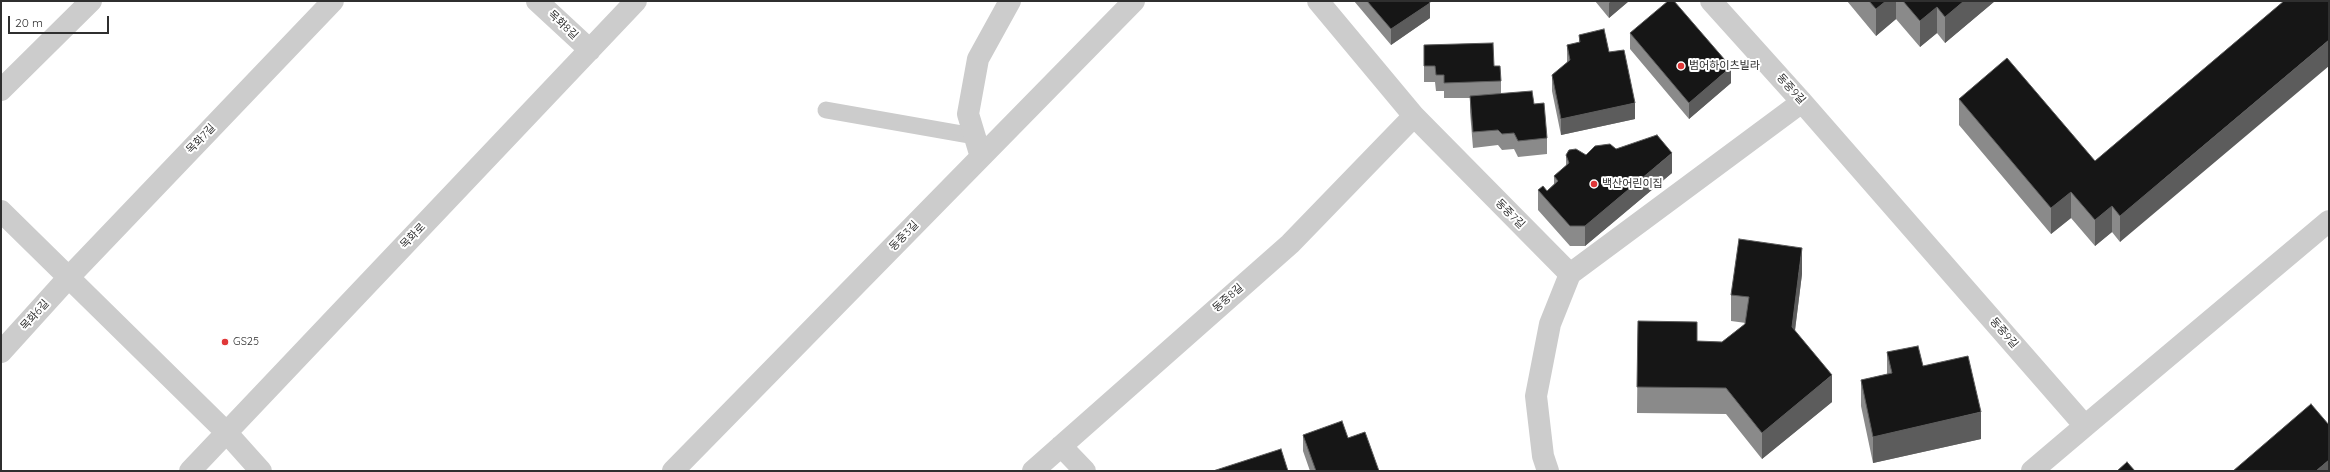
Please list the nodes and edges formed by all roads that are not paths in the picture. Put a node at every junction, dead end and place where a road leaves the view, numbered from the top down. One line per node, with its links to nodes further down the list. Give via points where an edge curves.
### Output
1 (91, 1): 10 (street)
2 (333, 1): 19 (street, 목화7길)
3 (537, 1): 9 (street, 목화8길)
4 (636, 1): 9 (street, 목화로)
5 (1010, 1): 14 (street, via 978,58 968,114)
6 (1134, 1): 15 (street, 동중3길)
7 (1318, 1): 13 (street, 동중7길)
8 (1711, 1): 11 (street, 동중9길)
9 (590, 50): 22 (street, 목화로)
10 (1, 90)
11 (1802, 102): 18 (street); 21 (street, 동중9길)
12 (826, 110): 14 (lane)
13 (1414, 116): 18 (street, 동중7길); 23 (street, 동중8길, via 1290,244)
14 (974, 136): 15 (street)
15 (981, 157): 26 (street, 동중3길)
16 (1, 211): 19 (street)
17 (2329, 221): 21 (street)
18 (1570, 274): 29 (street, via 1550,324 1536,396 1543,456)
19 (69, 277): 20 (street, 목화6길); 22 (street)
20 (1, 352)
21 (2085, 426): 30 (street)
22 (226, 432): 24 (street, 목화로); 25 (street)
23 (1061, 446): 27 (street, 동중8길); 28 (street)
24 (190, 471)
25 (261, 471)
26 (673, 471)
27 (1033, 471)
28 (1084, 471)
29 (1548, 471)
30 (2032, 471)

